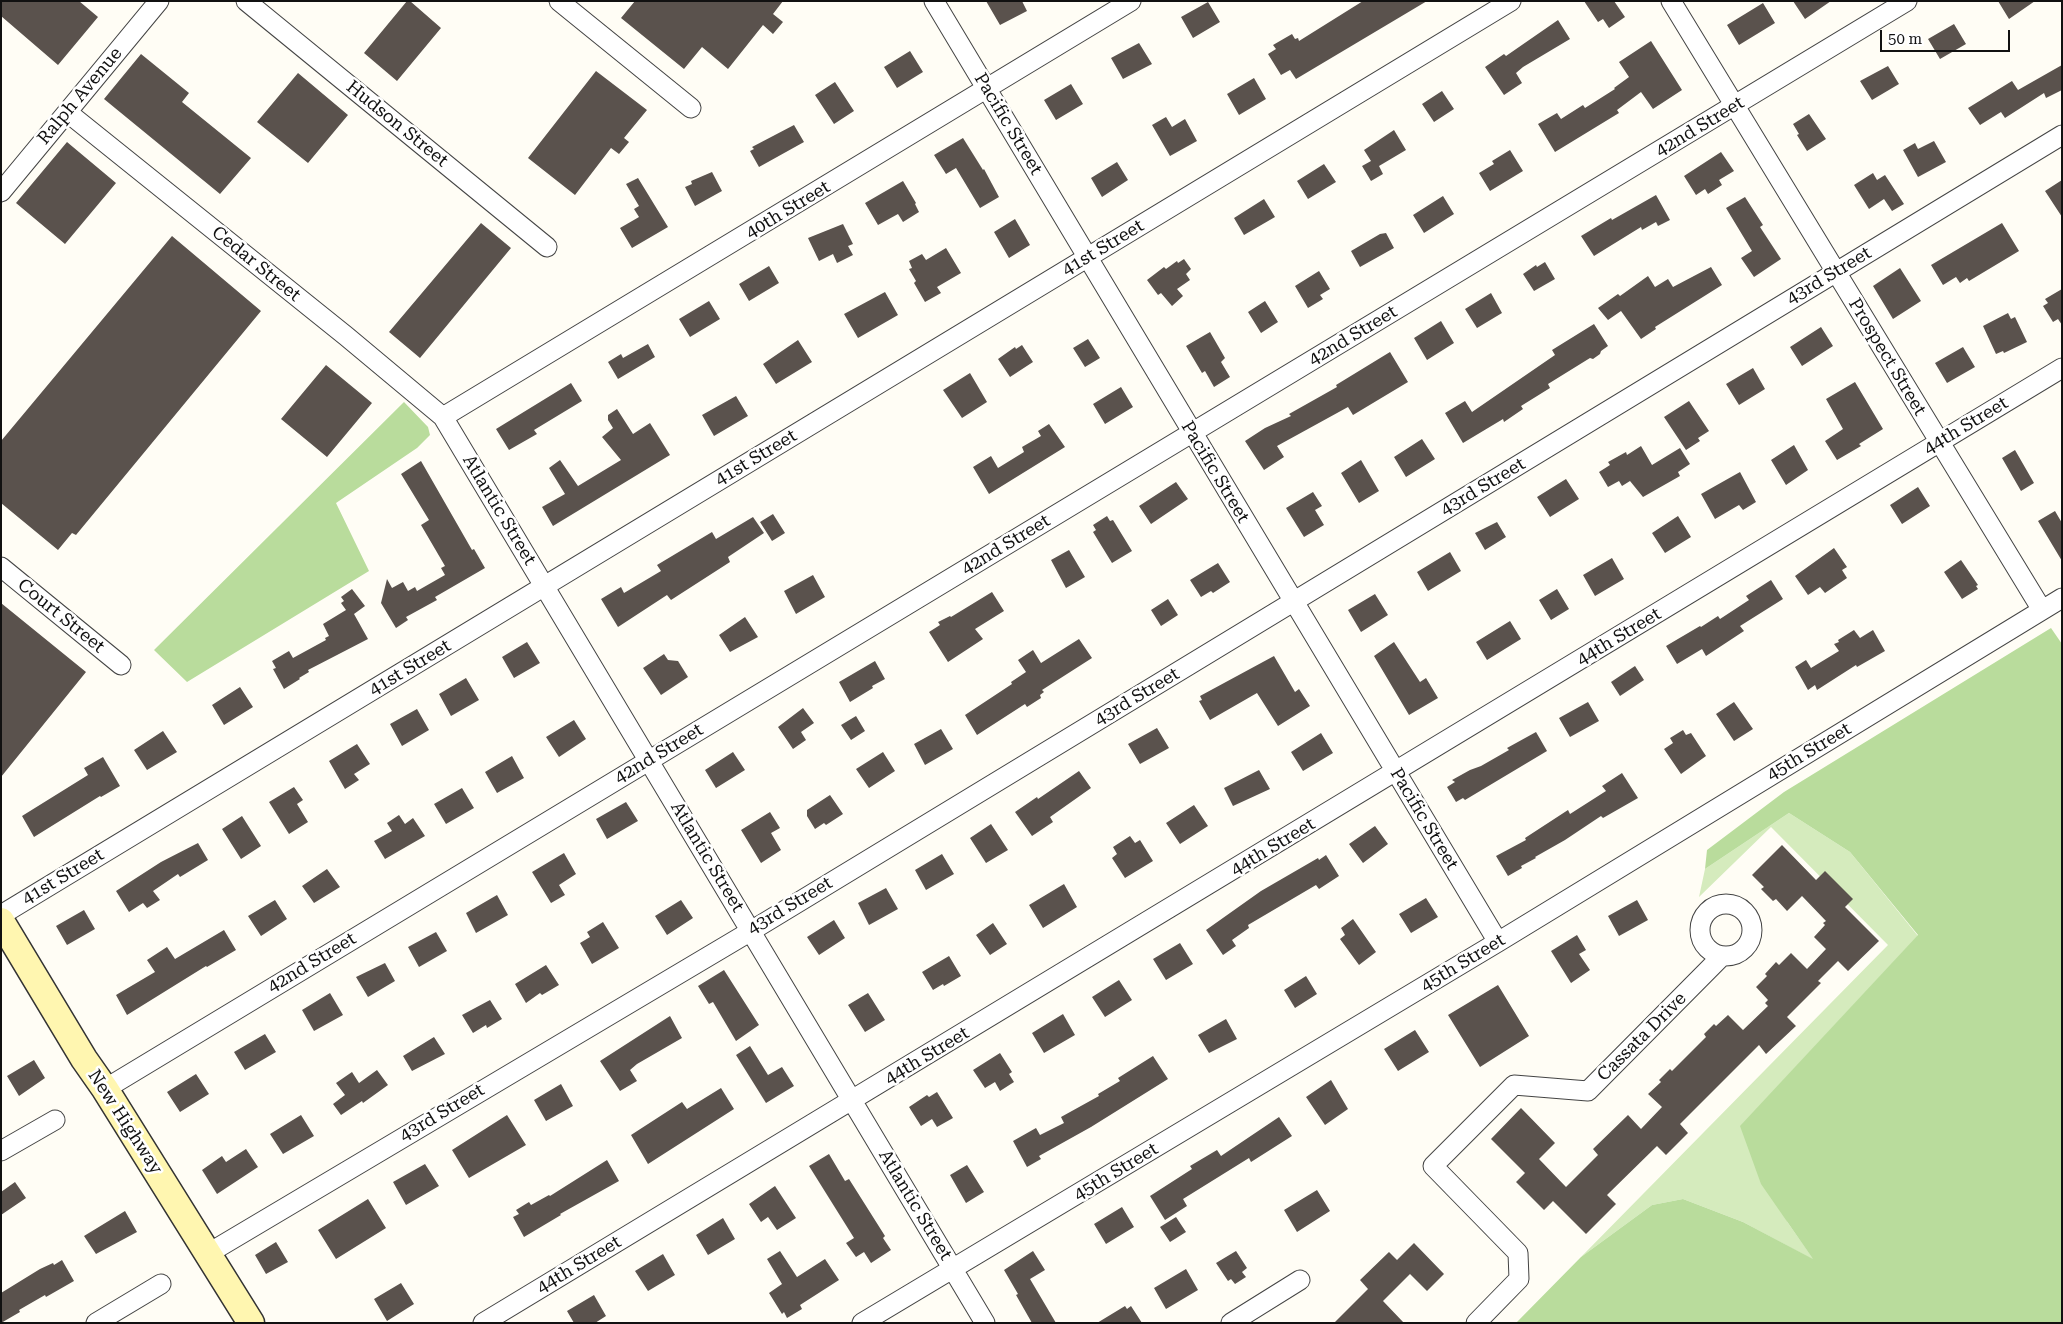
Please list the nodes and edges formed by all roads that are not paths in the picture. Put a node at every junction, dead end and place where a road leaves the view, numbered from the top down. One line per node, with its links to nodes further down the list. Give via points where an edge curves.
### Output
1 (159, 1): 12 (street, Ralph Avenue)
2 (246, 1): 15 (street, Hudson Street)
3 (559, 1): 11 (street)
4 (934, 1): 9 (street, Pacific Street)
5 (1131, 1): 9 (street, 40th Street)
6 (1511, 1): 16 (street, 41st Street)
7 (1671, 1): 10 (street, Prospect Street)
8 (1907, 1): 10 (street, 42nd Street)
9 (987, 90): 16 (street, Pacific Street); 19 (street, 40th Street)
10 (1734, 106): 17 (street, Prospect Street); 20 (street, 42nd Street)
11 (692, 108)
12 (67, 112): 14 (street, Ralph Avenue); 19 (street, Cedar Street)
13 (2062, 135): 17 (street, 43rd Street)
14 (1, 192)
15 (547, 247)
16 (1087, 258): 20 (street, Pacific Street); 23 (street, 41st Street)
17 (1835, 271): 21 (street, Prospect Street); 25 (street, 43rd Street)
18 (2062, 368): 21 (street, 44th Street)
19 (443, 417): 23 (street, Atlantic Street)
20 (1192, 433): 25 (street, Pacific Street); 28 (street, 42nd Street)
21 (1940, 442): 26 (street, Prospect Street); 29 (street, 44th Street)
22 (1, 567): 27 (street, Court Street)
23 (544, 586): 28 (street, Atlantic Street); 30 (street, 41st Street)
24 (2062, 598): 26 (street, 45th Street)
25 (1294, 602): 29 (street, Pacific Street); 32 (street, 43rd Street)
26 (2042, 610): 33 (street, 45th Street)
27 (121, 665)
28 (649, 761): 32 (street, Atlantic Street); 35 (street, 42nd Street)
29 (1396, 772): 33 (street, Pacific Street); 36 (street, 44th Street)
30 (1, 915)
31 (1, 921): 35 (main road, New Highway)
32 (750, 931): 36 (street, Atlantic Street); 39 (street, 43rd Street)
33 (1498, 942): 40 (street, 45th Street)
34 (1722, 956): 49 (street, Cassata Drive, via 1588,1091 1514,1085 1433,1166 1518,1253 1519,1279)
35 (105, 1088): 39 (main road, New Highway)
36 (852, 1101): 40 (street, Atlantic Street); 45 (street, 44th Street)
37 (55, 1120): 38 (street)
38 (1, 1151)
39 (209, 1253): 44 (main road, New Highway)
40 (953, 1270): 46 (street, 45th Street); 47 (street, Atlantic Street)
41 (1300, 1280): 48 (street)
42 (161, 1284): 43 (street)
43 (96, 1323)
44 (251, 1323)
45 (483, 1323)
46 (862, 1323)
47 (985, 1323)
48 (1231, 1323)
49 (1476, 1323)

